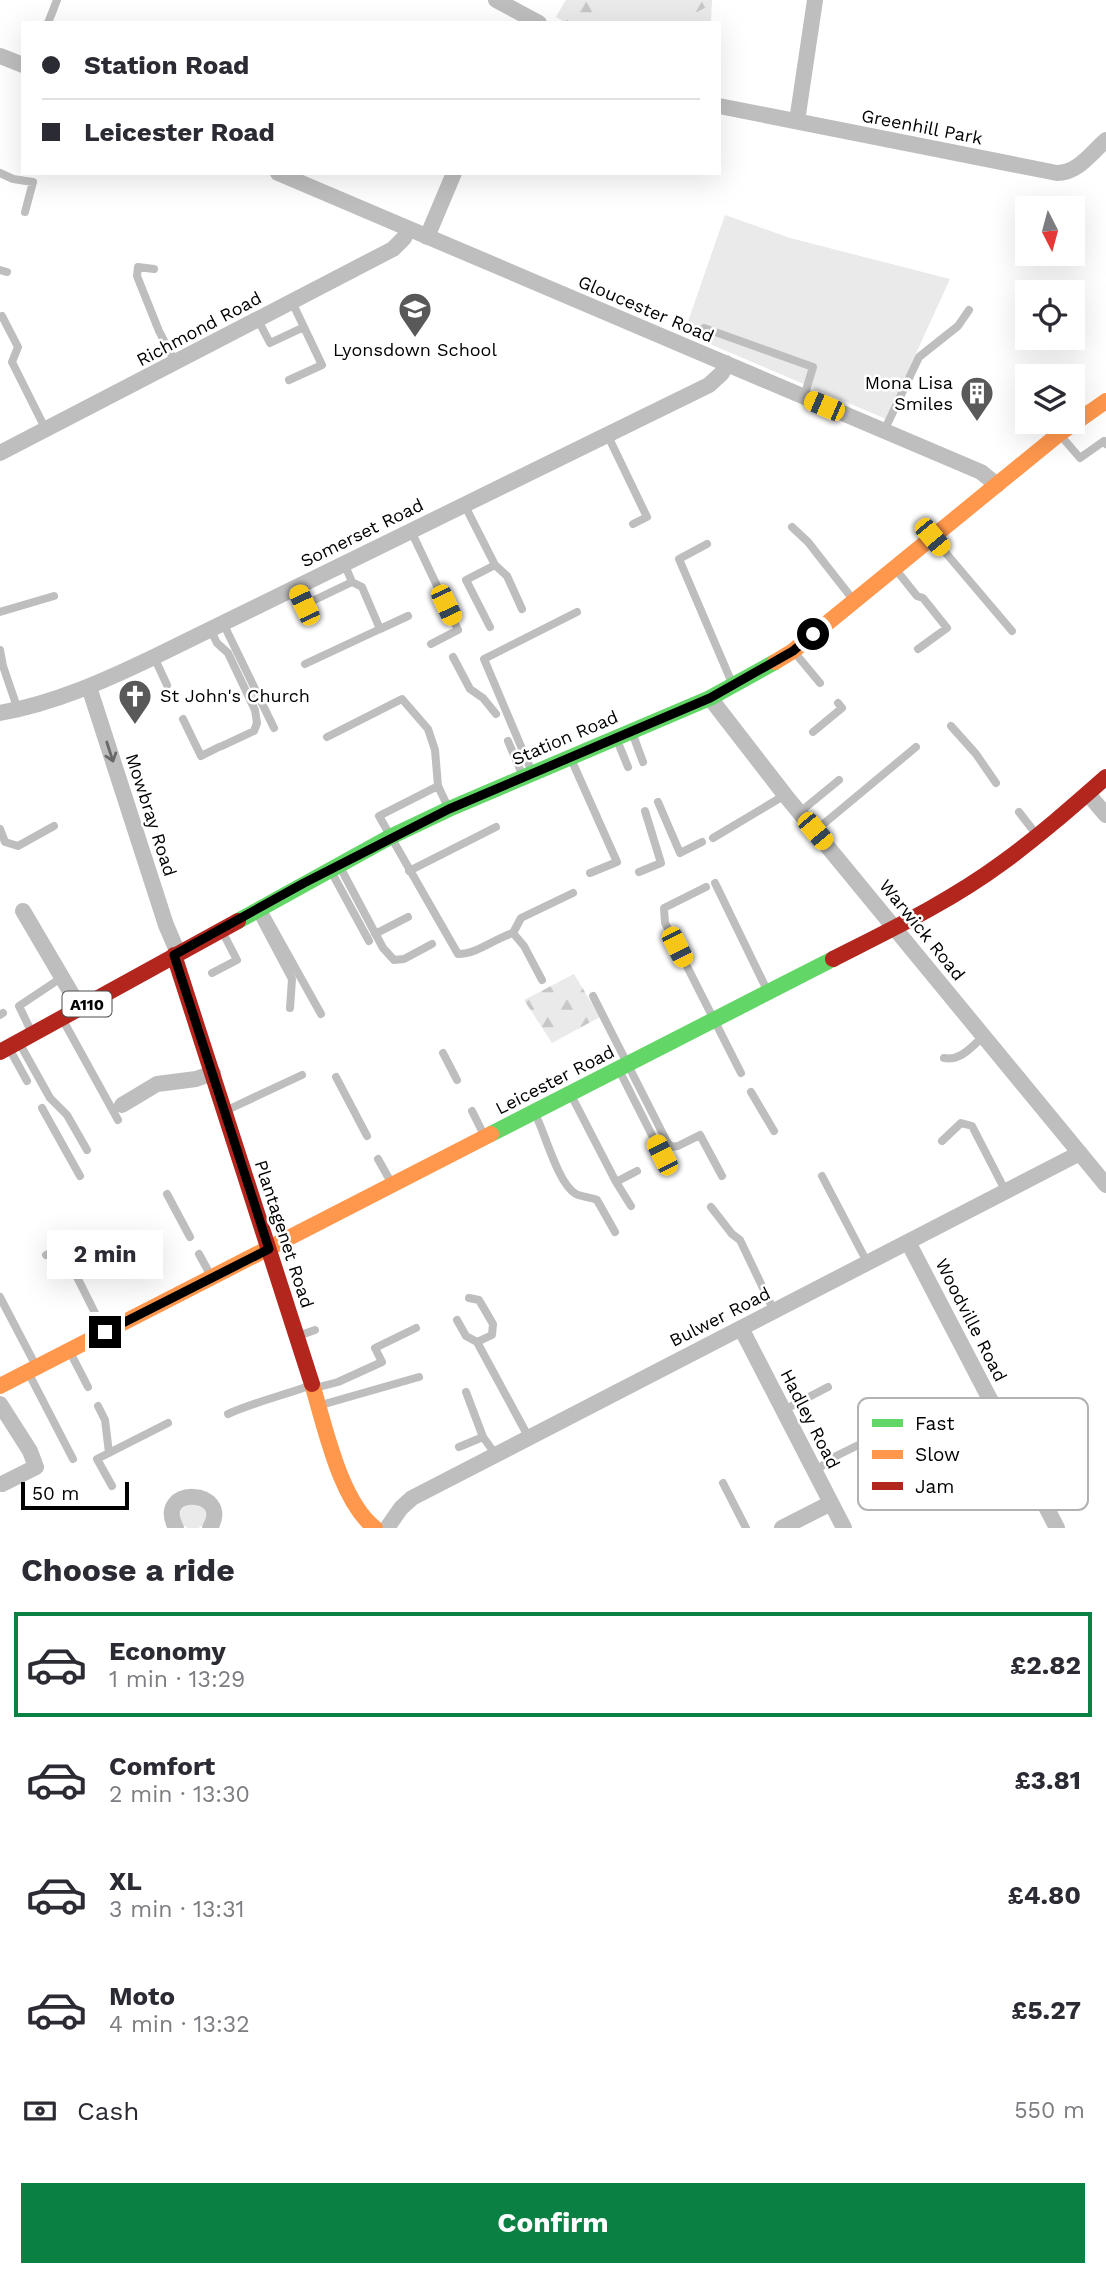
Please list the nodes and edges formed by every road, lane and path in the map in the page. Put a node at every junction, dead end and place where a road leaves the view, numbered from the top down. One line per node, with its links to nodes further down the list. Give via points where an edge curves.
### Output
1 (57, 0): 5 (lane)
2 (496, 0): 4 (street)
3 (815, 0): 9 (street)
4 (519, 18)
5 (49, 21)
6 (0, 56): 7 (street)
7 (21, 64)
8 (721, 106): 9 (street, Greenhill Park)
9 (797, 121): 10 (street, Greenhill Park, via 1057,173 1075,169)
10 (1106, 140)
11 (0, 173): 14 (lane, via 33,183)
12 (283, 175): 15 (street, Gloucester Road)
13 (453, 175): 16 (street)
14 (25, 212)
15 (408, 229): 16 (street, Gloucester Road); 18 (street, Richmond Road, via 393,249)
16 (427, 237): 25 (street, Gloucester Road)
17 (154, 269): 24 (lane, via 138,267 137,276)
18 (292, 302): 21 (street, Richmond Road); 22 (lane)
19 (969, 310): 31 (lane, via 958,326 919,357)
20 (2, 316): 30 (lane, via 18,347 12,362)
21 (258, 320): 22 (lane, via 270,343); 24 (street, Richmond Road)
22 (304, 327): 26 (lane, via 322,365)
23 (704, 328): 27 (lane, via 813,367)
24 (175, 363): 30 (street, Richmond Road)
25 (726, 363): 27 (street, Gloucester Road); 32 (street, Somerset Road, via 709,385)
26 (289, 380)
27 (804, 397): 31 (street, Gloucester Road)
28 (1106, 401): 29 (street, Station Road / A110)
29 (1085, 416)
30 (46, 430): 35 (street, Richmond Road)
31 (884, 431): 36 (street, Gloucester Road, via 981,472)
32 (607, 434): 37 (street, Somerset Road); 38 (lane, via 647,517)
33 (1059, 434): 34 (lane, via 1080,458 1104,441); 36 (street, Station Road / A110)
34 (1106, 444)
35 (0, 453)
36 (997, 485): 41 (street, Station Road / A110)
37 (464, 504): 40 (street, Somerset Road); 44 (lane)
38 (633, 524)
39 (792, 527): 49 (lane)
40 (411, 531): 43 (street, Somerset Road); 58 (lane, via 458,630)
41 (932, 537): 45 (street, Station Road / A110); 57 (lane)
42 (707, 544): 67 (lane, via 679,559)
43 (344, 563): 46 (lane); 47 (street, Somerset Road)
44 (495, 565): 50 (lane, via 507,576); 55 (lane, via 466,580)
45 (895, 569): 49 (street, Station Road / A110); 59 (lane, via 947,628)
46 (352, 582): 47 (lane, via 304,605); 56 (lane, via 362,587)
47 (295, 587): 54 (street, Somerset Road)
48 (54, 596): 51 (lane)
49 (854, 601): 61 (street, Station Road / A110)
50 (523, 609)
51 (0, 612)
52 (577, 612): 86 (lane, via 484,659)
53 (408, 616): 56 (lane)
54 (216, 626): 62 (street, Somerset Road); 74 (lane, via 217,643 228,653 257,723 254,731 201,756); 76 (lane)
55 (490, 627)
56 (380, 629): 64 (lane)
57 (1012, 631)
58 (431, 644)
59 (918, 649)
60 (0, 650): 71 (lane)
61 (793, 651): 65 (lane); 67 (street, Station Road / A110)
62 (154, 657): 66 (lane); 68 (street, Somerset Road)
63 (453, 657): 73 (lane, via 470,689)
64 (305, 664)
65 (820, 683)
66 (167, 685)
67 (733, 686): 69 (street, Station Road / A110)
68 (89, 687): 71 (street, Somerset Road); 123 (street, Mowbray Road, one-way to 123)
69 (710, 698): 77 (street, Station Road / A110); 92 (street, Warwick Road)
70 (838, 703): 78 (lane, via 842,708)
71 (18, 710): 72 (street, Somerset Road)
72 (0, 713)
73 (496, 714)
74 (183, 719)
75 (951, 726): 89 (lane)
76 (274, 728)
77 (631, 731): 80 (street, Station Road / A110); 84 (lane)
78 (813, 732)
79 (327, 737): 90 (lane, via 402,699 428,729)
80 (615, 738): 83 (street, Station Road / A110); 85 (lane)
81 (508, 741): 86 (lane)
82 (916, 747): 102 (lane)
83 (570, 757): 86 (street, Station Road / A110); 110 (lane, via 617,862)
84 (643, 762)
85 (628, 767)
86 (528, 775): 94 (street, Station Road / A110)
87 (1106, 777): 91 (street, Leicester Road)
88 (839, 780): 96 (lane)
89 (996, 783)
90 (438, 786): 94 (lane); 104 (lane, via 379,816)
91 (1088, 794): 98 (street); 103 (street, Leicester Road)
92 (785, 795): 96 (street, Warwick Road); 105 (lane)
93 (659, 802): 106 (lane, via 680,853)
94 (449, 809): 104 (street, Station Road / A110)
95 (645, 811): 109 (lane, via 661,863)
96 (800, 812): 102 (street, Warwick Road)
97 (1018, 812): 103 (lane)
98 (1106, 815)
99 (54, 826): 101 (lane, via 18,846 5,842)
100 (496, 827): 108 (lane)
101 (0, 829)
102 (815, 831): 117 (street, Warwick Road)
103 (1038, 836): 117 (street, Leicester Road, via 933,908)
104 (390, 837): 107 (street, Station Road / A110); 108 (lane)
105 (713, 838)
106 (702, 842)
107 (334, 867): 114 (street, Station Road / A110); 120 (lane); 121 (lane)
108 (409, 871): 119 (lane, via 458,954)
109 (639, 872)
110 (590, 873)
111 (715, 883): 127 (lane)
112 (706, 887): 133 (lane, via 664,908 665,923)
113 (573, 893): 119 (lane, via 521,918)
114 (258, 909): 118 (street, Station Road / A110); 130 (lane, via 292,979); 131 (lane)
115 (23, 911): 125 (street)
116 (408, 917): 120 (lane)
117 (895, 927): 127 (street, Leicester Road); 134 (street, Warwick Road)
118 (221, 929): 123 (street, Station Road / A110); 124 (lane, via 237,960)
119 (513, 933): 126 (lane)
120 (375, 934): 122 (lane, via 394,960)
121 (369, 941)
122 (432, 944)
123 (176, 954): 129 (street, Station Road / A110); 139 (street, Plantagenet Road)
124 (212, 973)
125 (61, 978): 129 (street); 135 (lane, via 19,1006)
126 (542, 981)
127 (769, 992): 133 (street, Leicester Road)
128 (593, 996): 138 (lane)
129 (80, 1008): 132 (street, Station Road / A110)
130 (290, 1008)
131 (321, 1014)
132 (62, 1018): 135 (street, Station Road / A110); 151 (lane)
133 (714, 1020): 138 (street, Leicester Road); 140 (lane)
134 (984, 1036): 137 (lane, via 953,1060); 157 (street, Warwick Road)
135 (15, 1044): 144 (lane); 156 (lane)
136 (443, 1053): 143 (lane)
137 (944, 1058)
138 (624, 1067): 146 (street, Leicester Road); 158 (lane); 162 (lane, via 671,1147 700,1135)
139 (213, 1073): 148 (street, Plantagenet Road); 151 (street, via 157,1084)
140 (741, 1073)
141 (302, 1075): 148 (lane)
142 (336, 1077): 153 (lane)
143 (457, 1080)
144 (27, 1081)
145 (751, 1092): 152 (lane)
146 (571, 1094): 150 (street, Leicester Road); 164 (lane)
147 (42, 1108): 161 (lane)
148 (225, 1111): 174 (street, Plantagenet Road)
149 (472, 1111): 154 (lane)
150 (534, 1112): 154 (street, Leicester Road); 171 (lane, via 568,1187 597,1200)
151 (120, 1113)
152 (774, 1131)
153 (367, 1136)
154 (485, 1138): 165 (street, Leicester Road)
155 (942, 1141): 167 (lane, via 961,1123 972,1126)
156 (87, 1150)
157 (1080, 1153): 166 (street, Warwick Road); 167 (street, Bulwer Road)
158 (662, 1155)
159 (378, 1159): 165 (lane)
160 (638, 1171): 164 (lane)
161 (80, 1176)
162 (722, 1176)
163 (822, 1176): 177 (lane)
164 (616, 1182): 169 (lane)
165 (392, 1185): 174 (street, Leicester Road)
166 (1106, 1185)
167 (1006, 1192): 173 (street, Bulwer Road)
168 (167, 1194): 172 (lane)
169 (631, 1206)
170 (711, 1207): 181 (lane, via 740,1240)
171 (615, 1232)
172 (190, 1237)
173 (908, 1242): 177 (street, Bulwer Road); 197 (street, Woodville Road)
174 (269, 1249): 178 (street, Leicester Road); 187 (street, Plantagenet Road)
175 (199, 1254): 178 (lane)
176 (46, 1255): 186 (lane, via 62,1247)
177 (867, 1262): 181 (street, Bulwer Road)
178 (212, 1278): 186 (street, Leicester Road)
179 (0, 1297): 190 (lane)
180 (469, 1298): 188 (lane, via 480,1300 493,1324 492,1335)
181 (774, 1311): 184 (street, Bulwer Road)
182 (457, 1320): 188 (lane, via 466,1336)
183 (416, 1328): 194 (lane, via 375,1348 382,1362 338,1382)
184 (741, 1328): 201 (street, Hadley Road); 205 (street, Bulwer Road)
185 (315, 1330): 187 (lane)
186 (105, 1332): 189 (street, Leicester Road)
187 (296, 1337): 194 (street, Plantagenet Road)
188 (477, 1342): 205 (lane)
189 (69, 1350): 190 (street, Leicester Road); 193 (lane)
190 (32, 1369): 192 (street, Leicester Road); 210 (lane)
191 (419, 1377): 199 (lane)
192 (0, 1386)
193 (88, 1387)
194 (312, 1387): 199 (street, Plantagenet Road); 202 (lane, via 266,1402 258,1400)
195 (828, 1387): 201 (lane)
196 (466, 1392): 204 (lane)
197 (989, 1398)
198 (0, 1404): 213 (street, via 36,1466)
199 (319, 1405): 217 (street, Plantagenet Road, via 346,1491)
200 (97, 1406): 208 (lane, via 105,1420)
201 (784, 1410): 211 (street, Hadley Road)
202 (228, 1414)
203 (168, 1423): 208 (lane)
204 (484, 1437): 207 (lane); 209 (lane)
205 (529, 1438): 209 (street, Bulwer Road)
206 (858, 1445): 211 (lane)
207 (459, 1447)
208 (109, 1453): 214 (lane, via 97,1459)
209 (496, 1455): 220 (street, Bulwer Road, via 412,1498)
210 (73, 1459)
211 (815, 1471): 215 (street, Hadley Road)
212 (723, 1483): 221 (lane)
213 (2, 1484)
214 (112, 1486)
215 (831, 1503): 222 (street); 223 (street, Hadley Road)
216 (1048, 1510): 224 (street, Woodville Road)
217 (364, 1525)
218 (176, 1528): 219 (street, via 174,1507 190,1496 209,1503 214,1517)
219 (210, 1528)
220 (387, 1528)
221 (746, 1528)
222 (782, 1528)
223 (844, 1528)
224 (1057, 1528)

